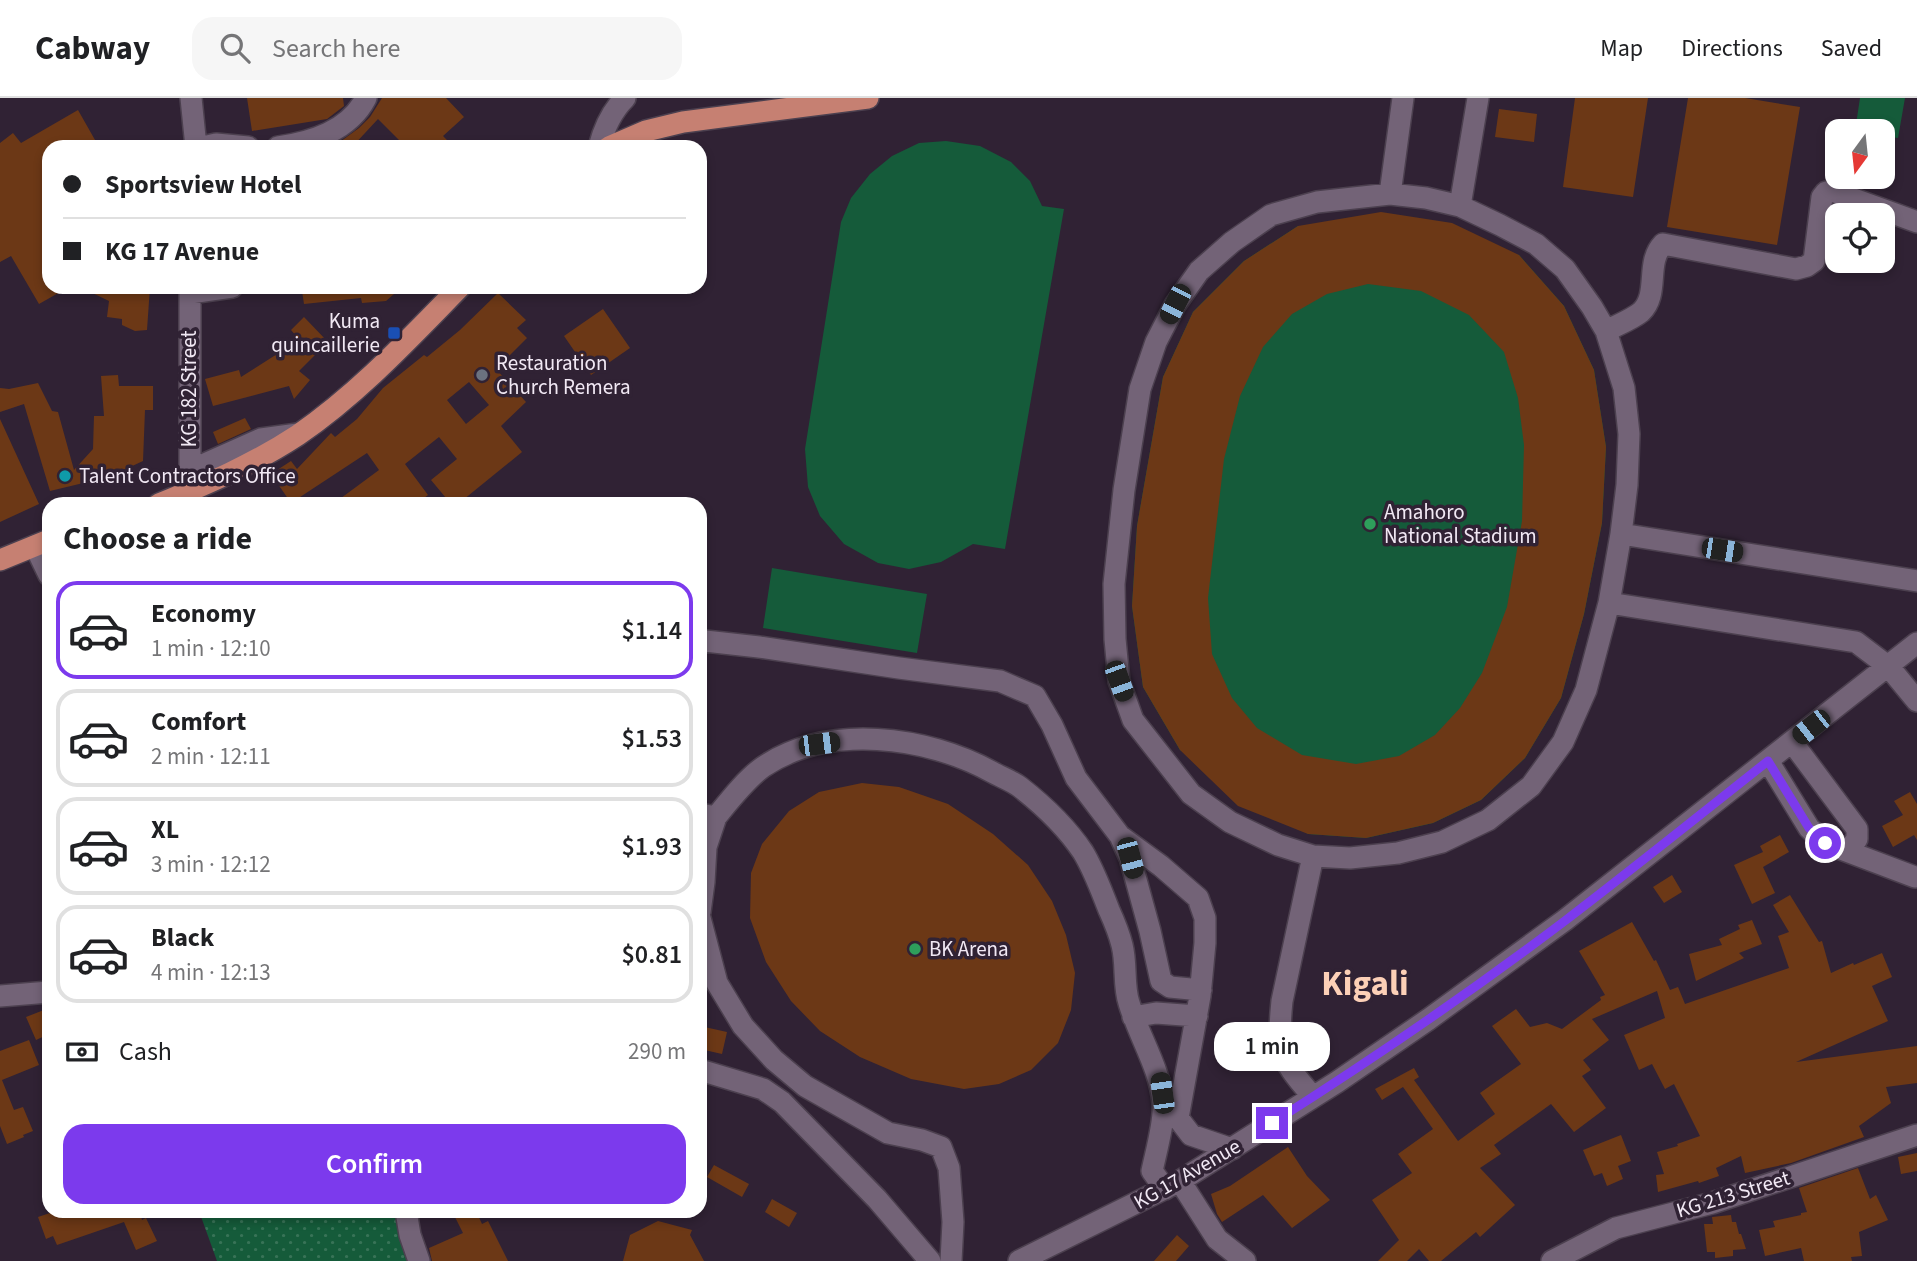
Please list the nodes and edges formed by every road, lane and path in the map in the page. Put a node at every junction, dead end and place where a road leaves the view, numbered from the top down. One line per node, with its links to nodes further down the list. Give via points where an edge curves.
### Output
1 (191, 98): 7 (street)
2 (366, 98): 8 (street, via 350,120)
3 (625, 98): 9 (street, via 615,108)
4 (868, 98): 10 (main road, via 683,122)
5 (1403, 98): 11 (street)
6 (1478, 98): 12 (street)
7 (194, 140)
8 (310, 140)
9 (601, 140)
10 (625, 140)
11 (1390, 194): 12 (street); 33 (street, via 1317,202 1271,215 1199,271 1175,304 1140,388 1124,490 1114,584 1115,639 1119,681 1133,720 1191,794 1230,822)
12 (1460, 206): 16 (street, via 1536,244 1565,269)
13 (1917, 222): 16 (street, via 1832,191 1822,197 1814,261 1807,267 1796,270 1663,244 1656,251 1645,307)
14 (190, 294): 17 (street, KG 182 Street)
15 (453, 294): 17 (main road, via 355,391 298,434 245,466)
16 (1606, 331): 19 (street, via 1624,387 1629,433)
17 (193, 489): 18 (main road)
18 (175, 497)
19 (1621, 534): 22 (street); 23 (street)
20 (42, 543): 21 (main road)
21 (0, 560)
22 (1917, 581)
23 (1609, 603): 26 (street, via 1856,642); 33 (street, via 1586,690 1563,742 1531,786 1489,820 1442,842 1398,853)
24 (707, 641): 31 (street, via 1000,681 1035,696 1076,778)
25 (1917, 643): 26 (street, KG 17 Avenue)
26 (1889, 667): 27 (street); 28 (street, KG 17 Avenue)
27 (1917, 701)
28 (1792, 742): 29 (street, KG 17 Avenue); 32 (street, via 1857,829 1857,839)
29 (1768, 761): 32 (street, via 1809,828 1825,843); 42 (street, KG 17 Avenue, via 1565,920 1429,1020)
30 (708, 816): 40 (street, via 762,768 819,744 867,738 941,750 975,762 1019,786 1082,851 1122,945)
31 (1121, 836): 36 (street, via 1161,981); 36 (street, via 1198,898 1205,918)
32 (1848, 851): 34 (street)
33 (1313, 856): 42 (street, via 1280,1024 1288,1066)
34 (1915, 877)
35 (707, 945): 49 (street, via 717,983 743,1026 774,1060 806,1086 888,1133 941,1147 950,1168)
36 (1201, 990): 39 (street)
37 (42, 993): 38 (street)
38 (0, 996)
39 (1197, 1016): 40 (street, via 1156,1013); 44 (street, via 1178,1118 1191,1135)
40 (1133, 1017): 45 (street, via 1160,1079 1164,1107 1152,1171)
41 (707, 1072): 48 (street, via 763,1089 782,1102)
42 (1313, 1097): 44 (street, KG 17 Avenue)
43 (1917, 1135): 52 (street, KG 213 Street, via 1712,1203 1616,1228)
44 (1232, 1149): 45 (street, KG 17 Avenue)
45 (1173, 1185): 50 (street, KG 17 Avenue); 51 (street, via 1217,1238)
46 (407, 1218): 47 (street)
47 (419, 1261)
48 (930, 1261)
49 (951, 1261)
50 (1019, 1261)
51 (1245, 1261)
52 (1552, 1261)

